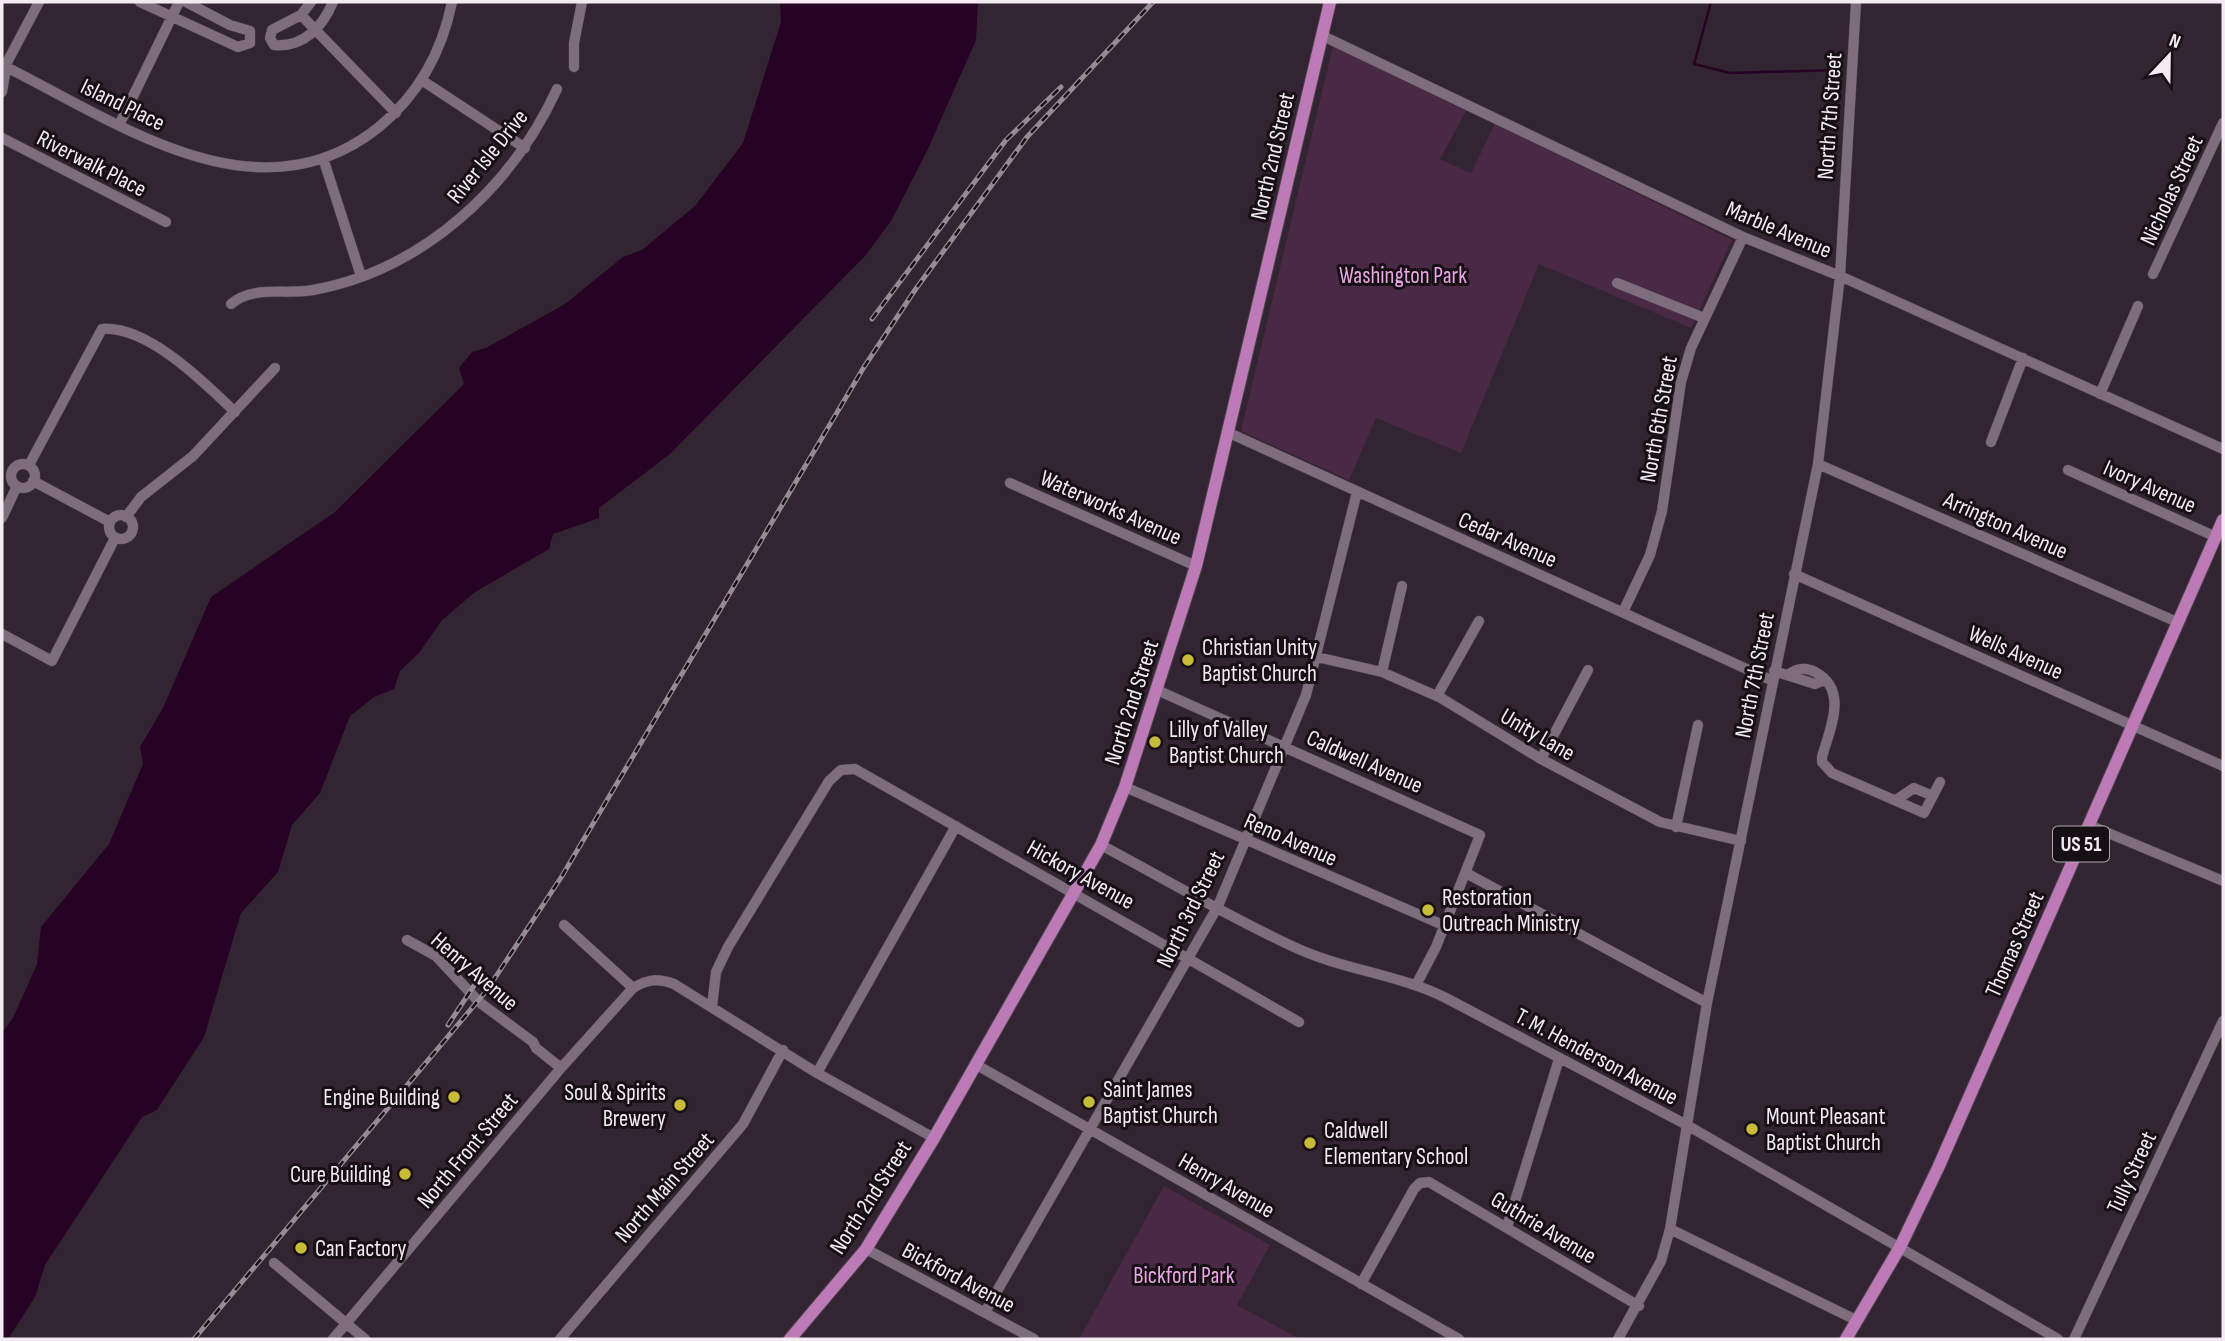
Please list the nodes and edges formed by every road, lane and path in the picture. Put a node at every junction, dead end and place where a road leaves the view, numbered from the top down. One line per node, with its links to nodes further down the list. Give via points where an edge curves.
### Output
1 (39, 2): 16 (street)
2 (140, 2): 12 (street)
3 (179, 2): 12 (street)
4 (186, 2): 12 (street, via 250,31 250,43 239,47)
5 (311, 2): 11 (street)
6 (333, 2): 13 (street)
7 (452, 2): 17 (street, Island Place, via 441,45)
8 (582, 2): 15 (street)
9 (1331, 2): 14 (main road, North 2nd Street)
10 (1856, 2): 30 (street, North 7th Street)
11 (301, 15): 13 (street); 13 (street, via 272,30 274,44 294,44)
12 (172, 18): 22 (street)
13 (316, 30): 20 (street)
14 (1323, 36): 27 (street, Marble Avenue); 39 (main road, North 2nd Street)
15 (574, 67)
16 (3, 68): 19 (street); 22 (street, Island Place)
17 (423, 80): 20 (street, Island Place); 24 (street)
18 (557, 89): 24 (street, River Isle Drive)
19 (2, 92)
20 (396, 113): 25 (street, Island Place, via 368,135)
21 (2223, 123): 28 (street, Nicholas Street)
22 (118, 125): 25 (street, Island Place, via 175,150 233,166 279,167)
23 (2, 138): 26 (street, Riverwalk Place)
24 (525, 148): 29 (street, River Isle Drive, via 459,220 399,260)
25 (323, 158): 29 (street)
26 (166, 222)
27 (1743, 237): 30 (street, Marble Avenue); 34 (street, North 6th Street)
28 (2153, 274)
29 (361, 276): 32 (street, River Isle Drive, via 313,290 242,294)
30 (1840, 276): 35 (street, Marble Avenue); 43 (street, North 7th Street)
31 (1618, 283): 34 (street)
32 (231, 304)
33 (2138, 306): 37 (street)
34 (1704, 318): 60 (street, North 6th Street, via 1681,382 1662,511 1650,555)
35 (2023, 358): 37 (street, Marble Avenue); 40 (street)
36 (275, 368): 38 (street)
37 (2100, 394): 41 (street, Marble Avenue)
38 (235, 412): 44 (street, via 194,373 143,339 115,328 102,329); 51 (street, via 191,457 141,497)
39 (1227, 432): 50 (street, Cedar Avenue); 57 (main road, North 2nd Street)
40 (1991, 442)
41 (2223, 449)
42 (2, 464): 45 (street)
43 (1818, 464): 58 (street, North 7th Street); 62 (street, Arrington Avenue)
44 (29, 465): 45 (street); 47 (street, via 35,472)
45 (12, 470): 49 (street, via 11,479)
46 (2068, 470): 55 (street, Ivory Avenue)
47 (33, 481): 49 (street, via 26,487); 54 (street)
48 (1010, 483): 57 (street, Waterworks Avenue)
49 (17, 486): 52 (street)
50 (1357, 492): 60 (street, Cedar Avenue); 64 (street, North 3rd Street)
51 (127, 517): 54 (street, via 117,516); 56 (street, via 133,524 132,533 125,539)
52 (2, 518)
53 (2223, 520): 55 (main road, Thomas Street / US 51)
54 (110, 522): 56 (street, via 109,531)
55 (2216, 537): 62 (main road, Thomas Street / US 51)
56 (115, 538): 63 (street, via 52,661)
57 (1196, 566): 68 (main road, North 2nd Street)
58 (1794, 574): 67 (street, North 7th Street); 71 (street, Wells Avenue)
59 (1402, 586): 66 (street)
60 (1623, 612): 67 (street, Cedar Avenue)
61 (1479, 621): 69 (street)
62 (2177, 622): 71 (main road, Thomas Street / US 51)
63 (2, 634)
64 (1317, 657): 66 (street, Unity Lane); 72 (street, North 3rd Street)
65 (1588, 670): 73 (street)
66 (1382, 672): 69 (street, Unity Lane)
67 (1774, 676): 78 (street, Cedar Avenue, via 1789,674 1815,684 1824,680 1833,689 1837,702 1822,762 1832,773); 83 (street, North 7th Street)
68 (1157, 690): 72 (street, Caldwell Avenue); 76 (main road, North 2nd Street)
69 (1437, 696): 73 (street, Unity Lane)
70 (1698, 725): 81 (street)
71 (2133, 725): 74 (street, Wells Avenue); 79 (main road, Thomas Street / US 51)
72 (1285, 746): 82 (street, North 3rd Street); 85 (street, Caldwell Avenue, via 1480,835)
73 (1541, 759): 81 (street, Unity Lane)
74 (2223, 766)
75 (1940, 782): 77 (street)
76 (1125, 787): 82 (street, Reno Avenue); 84 (main road, North 2nd Street)
77 (1933, 796): 78 (street, via 1914,788); 78 (street, via 1924,813)
78 (1896, 800)
79 (2089, 825): 86 (street); 109 (main road, Thomas Street / US 51)
80 (956, 826): 87 (street, Hickory Avenue); 96 (street, Hickory Avenue, via 855,769 841,770 829,781 728,947 716,972); 103 (street)
81 (1676, 827): 83 (street, Unity Lane)
82 (1245, 839): 88 (street, North 3rd Street); 90 (street, Reno Avenue)
83 (1741, 841): 95 (street, North 7th Street)
84 (1101, 845): 87 (main road, North 2nd Street); 88 (street, T. M. Henderson Avenue)
85 (1466, 873): 90 (street); 95 (street)
86 (2223, 881)
87 (1075, 893): 92 (street, Hickory Avenue); 101 (main road, North 2nd Street)
88 (1218, 906): 92 (street, North 3rd Street); 93 (street, T. M. Henderson Avenue, via 1295,948)
89 (564, 925): 94 (street)
90 (1443, 925): 93 (street)
91 (407, 940): 102 (street, Henry Avenue, via 436,956 479,1002)
92 (1190, 958): 98 (street, Hickory Avenue); 105 (street, North 3rd Street)
93 (1416, 985): 100 (street, T. M. Henderson Avenue)
94 (633, 988): 96 (street, via 644,981 663,979); 102 (street, North Front Street)
95 (1707, 1003): 104 (street, North 7th Street)
96 (712, 1007): 99 (street)
97 (2223, 1021): 126 (street, Tully Street)
98 (1299, 1022)
99 (783, 1050): 103 (street); 119 (street, North Main Street, via 743,1124)
100 (1559, 1059): 104 (street, T. M. Henderson Avenue); 107 (street)
101 (975, 1064): 105 (street, Henry Avenue); 106 (main road, North 2nd Street)
102 (561, 1068): 116 (street, North Front Street)
103 (817, 1073): 106 (street)
104 (1685, 1124): 108 (street, North 7th Street); 109 (street, T. M. Henderson Avenue)
105 (1091, 1130): 112 (street, Henry Avenue); 114 (street, North 3rd Street)
106 (934, 1138): 110 (main road, North 2nd Street)
107 (1507, 1227): 112 (street, Guthrie Avenue, via 1429,1182 1420,1183); 113 (street, Guthrie Avenue)
108 (1670, 1229): 113 (street, North 7th Street, via 1661,1261); 115 (street)
109 (1900, 1247): 115 (main road, Thomas Street / US 51); 125 (street, T. M. Henderson Avenue)
110 (866, 1249): 114 (street, Bickford Avenue); 120 (main road, North 2nd Street)
111 (274, 1263): 116 (street)
112 (1361, 1284): 122 (street, Henry Avenue)
113 (1639, 1306): 123 (street, North 7th Street)
114 (985, 1312): 121 (street, Bickford Avenue)
115 (1856, 1320): 124 (main road, Thomas Street / US 51)
116 (346, 1323): 117 (street, North Front Street); 118 (street)
117 (333, 1339)
118 (365, 1339)
119 (560, 1339)
120 (790, 1339)
121 (1034, 1339)
122 (1459, 1339)
123 (1618, 1339)
124 (1846, 1339)
125 (2058, 1339)
126 (2074, 1339)

